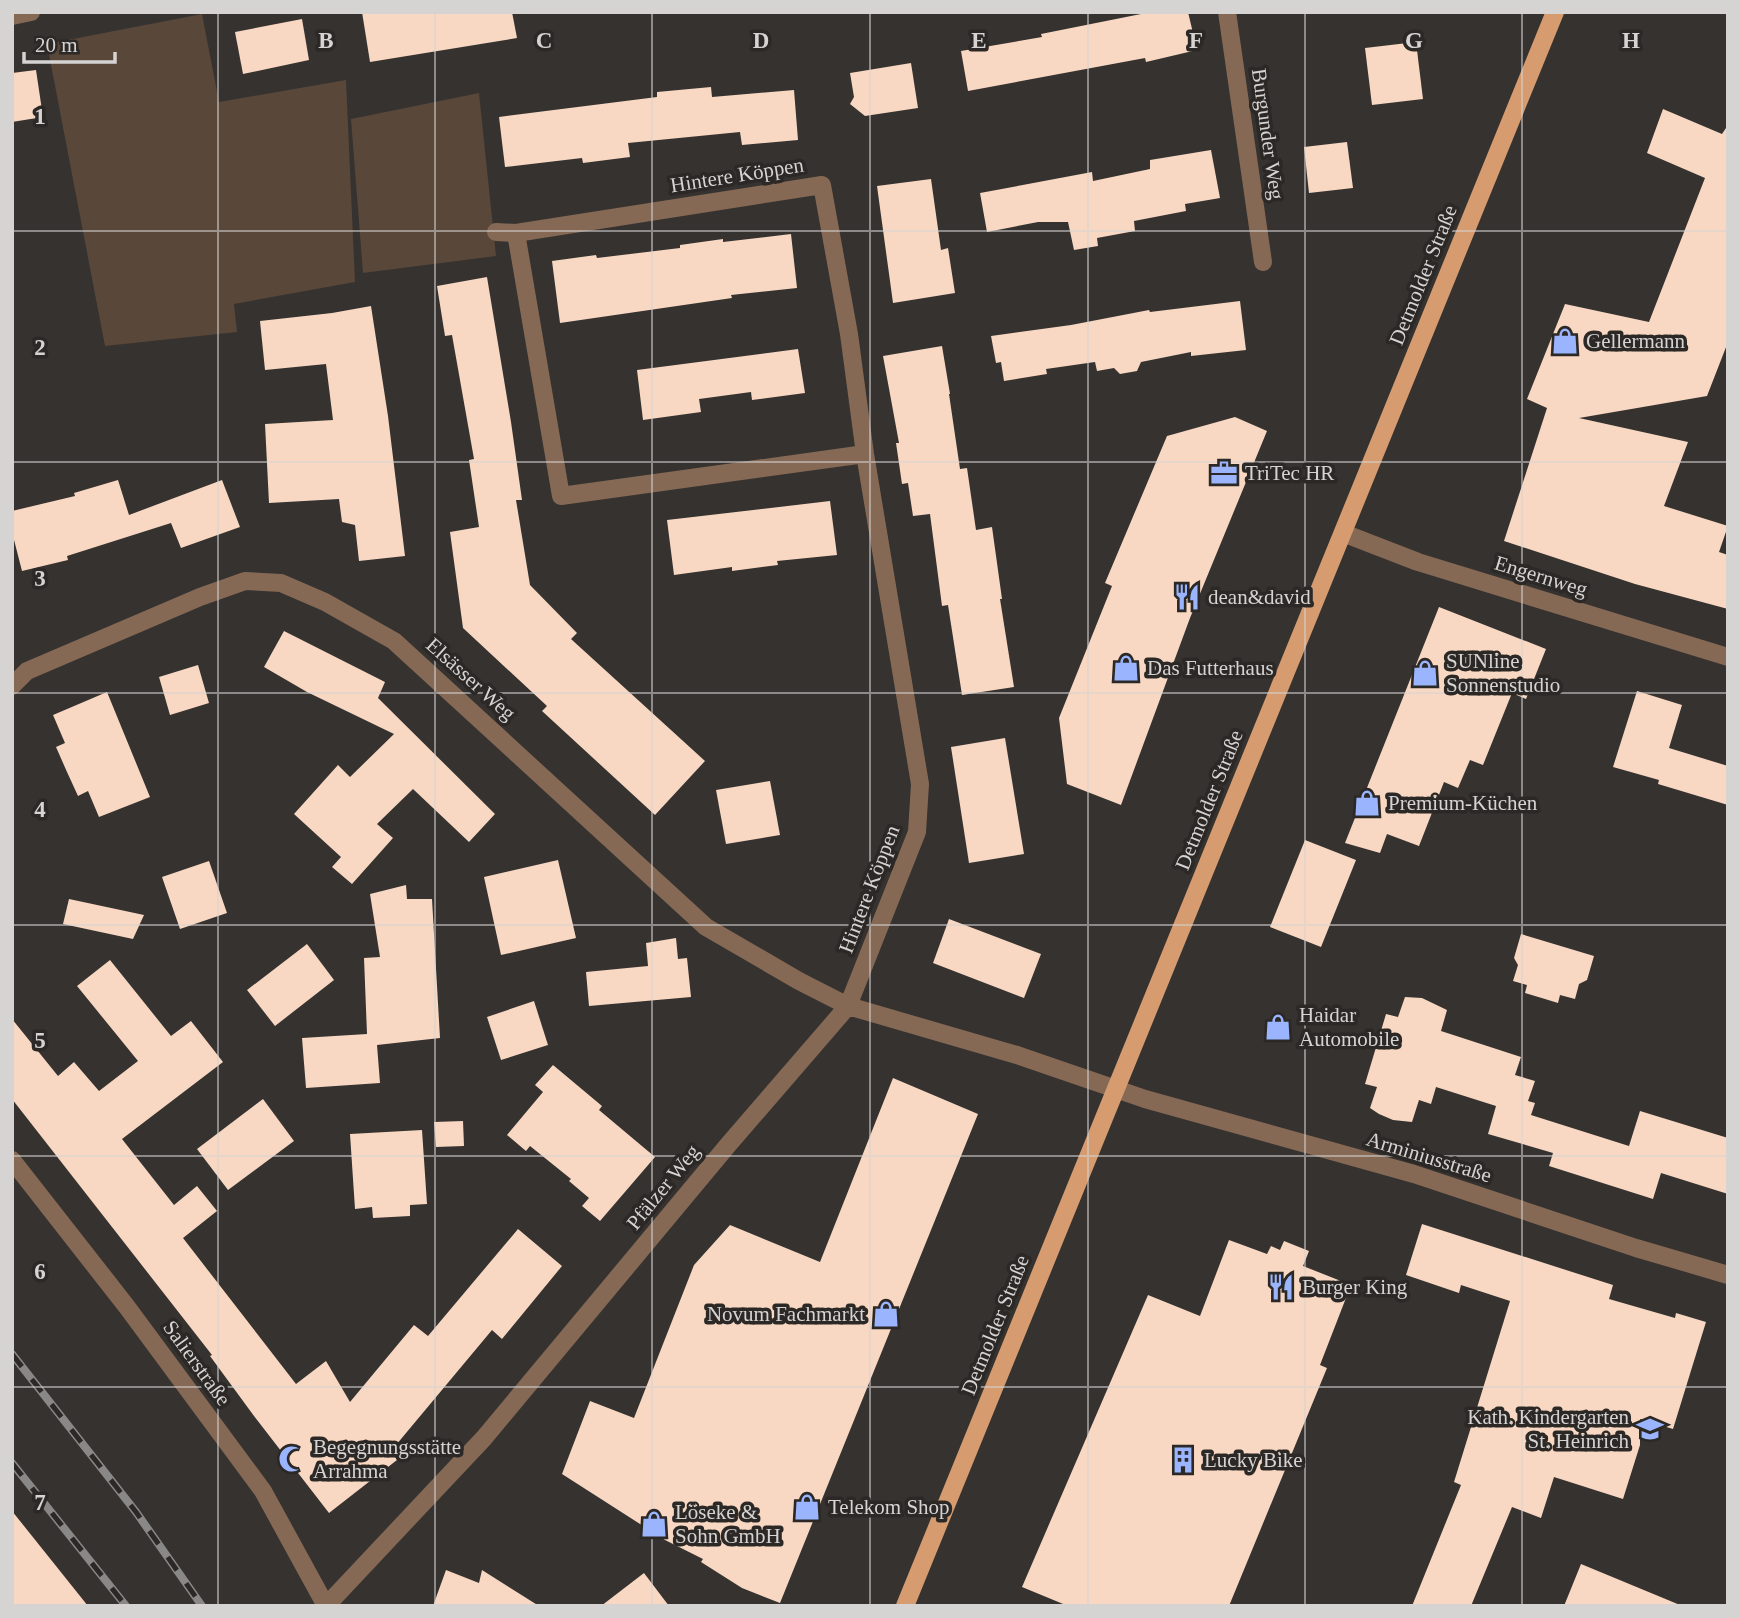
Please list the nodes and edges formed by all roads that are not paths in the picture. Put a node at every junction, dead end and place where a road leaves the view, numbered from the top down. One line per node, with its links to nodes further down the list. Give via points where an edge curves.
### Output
1 (31, 12): 4 (street)
2 (1227, 12): 7 (street, Burgunder Weg)
3 (1555, 12): 9 (main road, Detmolder Straße)
4 (12, 16)
5 (496, 232): 6 (street, Hintere Köppen)
6 (516, 233): 8 (street, via 561,496); 8 (street, Hintere Köppen, via 822,185)
7 (1263, 262)
8 (865, 454): 12 (street, Hintere Köppen, via 920,784 918,832)
9 (1343, 533): 10 (street, Engernweg, via 1418,562); 13 (main road, Detmolder Straße)
10 (1728, 657)
11 (12, 686): 12 (street, Elsässer Weg, via 27,671 200,597 245,581 281,583 394,641 706,928)
12 (848, 1006): 13 (street); 16 (street, Pfälzer Weg, via 484,1438)
13 (1115, 1089): 15 (street, Arminiusstraße, via 1414,1174); 17 (main road, Detmolder Straße)
14 (12, 1160): 16 (street, Salierstraße, via 263,1492)
15 (1728, 1275)
16 (326, 1606)
17 (905, 1606)

